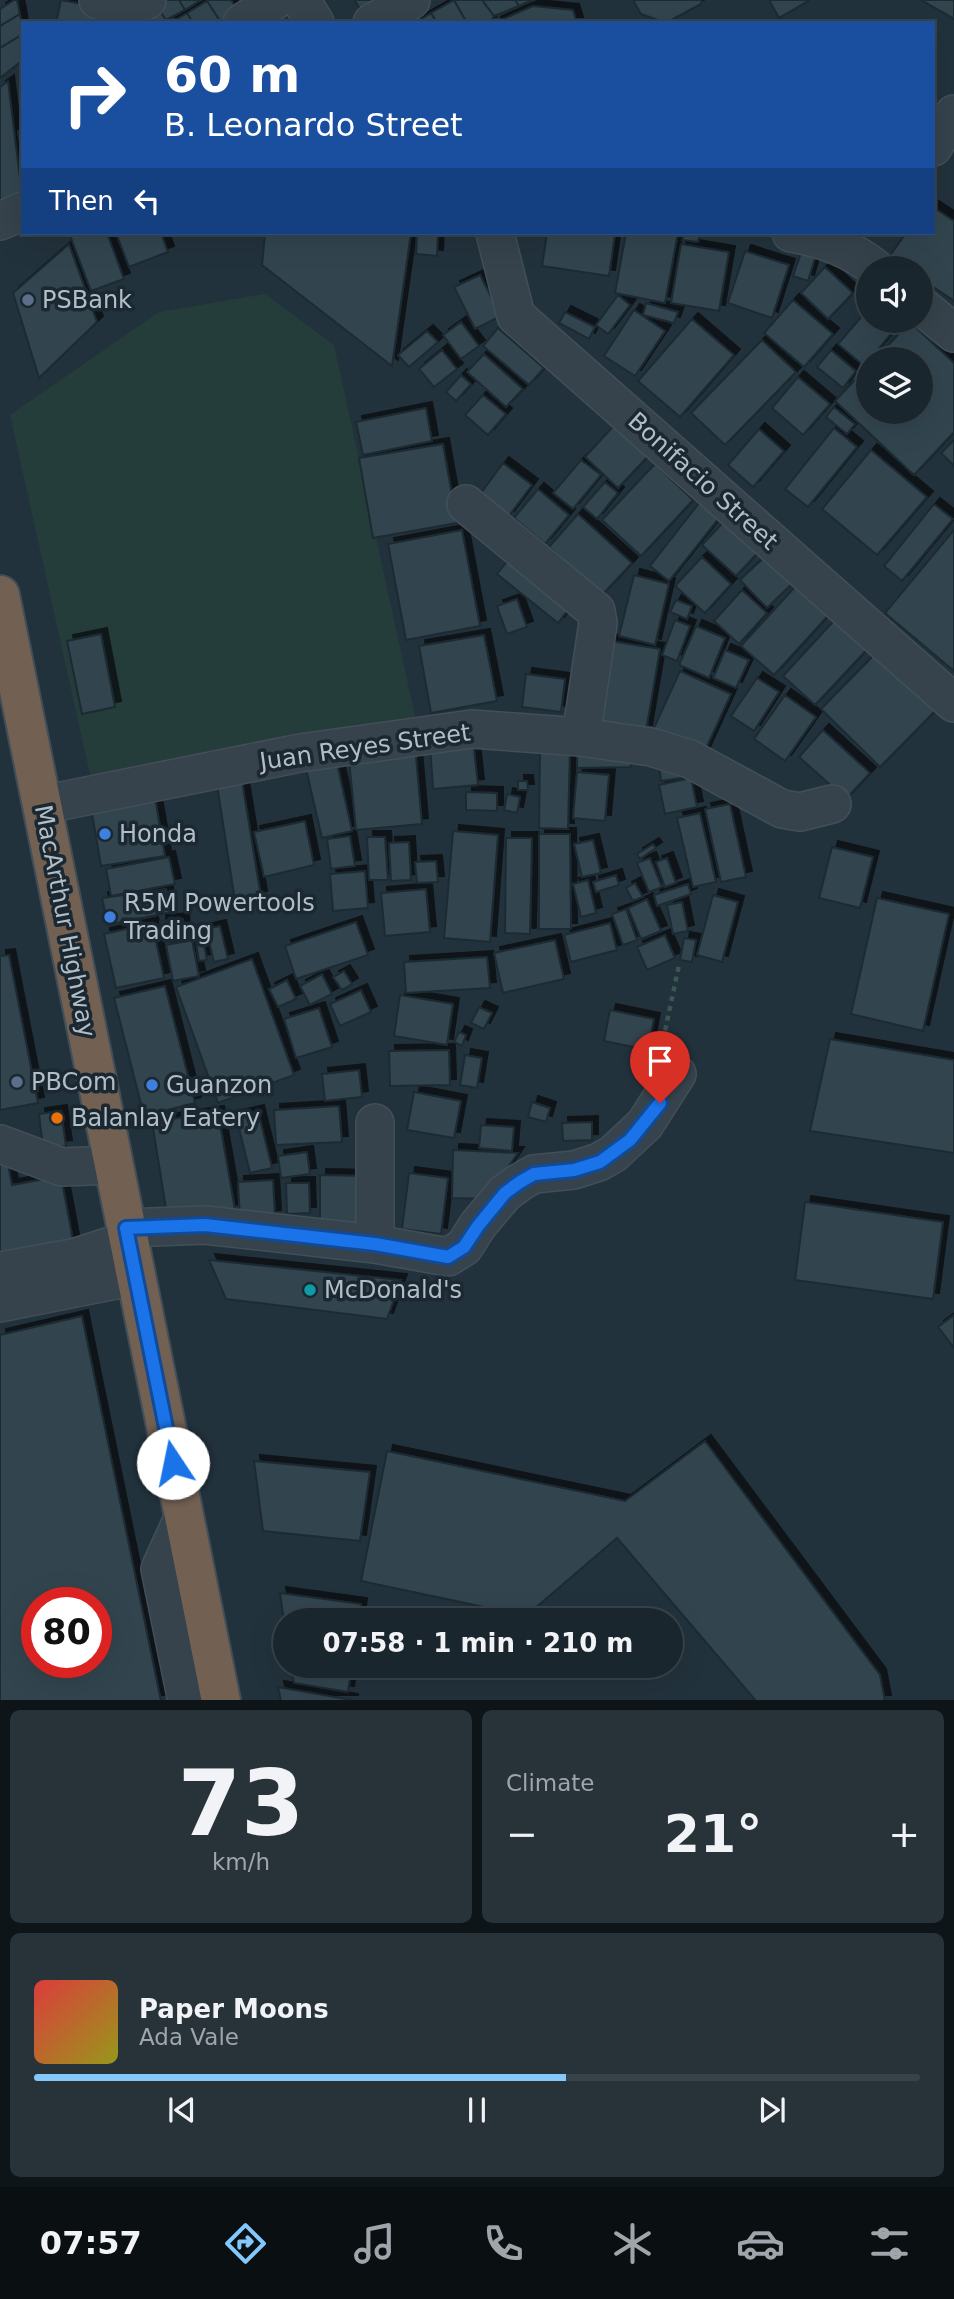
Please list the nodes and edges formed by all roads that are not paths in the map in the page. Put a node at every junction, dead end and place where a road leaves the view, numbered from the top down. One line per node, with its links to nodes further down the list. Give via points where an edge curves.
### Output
1 (98, 0): 2 (street, via 129,6)
2 (147, 0)
3 (275, 0): 6 (street)
4 (301, 0): 7 (street)
5 (411, 0): 8 (street)
6 (245, 21)
7 (314, 21)
8 (375, 21)
9 (954, 114): 10 (street)
10 (935, 144)
11 (21, 212): 12 (street)
12 (0, 221)
13 (496, 235): 20 (street, Bonifacio Street, via 516,316)
14 (803, 235): 15 (street)
15 (872, 253)
16 (933, 315): 17 (street)
17 (954, 332)
18 (466, 504): 21 (street, via 596,611)
19 (0, 595): 23 (highway, MacArthur Highway)
20 (954, 703)
21 (581, 737): 22 (street, Juan Reyes Street, via 651,747 690,759 782,808 800,812); 23 (street, Juan Reyes Street, via 472,729 300,753)
22 (832, 804)
23 (42, 805): 27 (highway, MacArthur Highway)
24 (669, 1086): 28 (street, via 630,1140 600,1162 534,1174 505,1193 460,1252 448,1257)
25 (375, 1124): 28 (street)
26 (0, 1144): 27 (street, via 62,1167)
27 (114, 1165): 29 (highway, MacArthur Highway)
28 (375, 1244): 29 (street, via 205,1225)
29 (130, 1248): 30 (street); 31 (street); 32 (highway, MacArthur Highway)
30 (0, 1271)
31 (0, 1303)
32 (184, 1516): 33 (street, via 160,1569); 34 (highway, MacArthur Highway)
33 (187, 1700)
34 (221, 1700)

